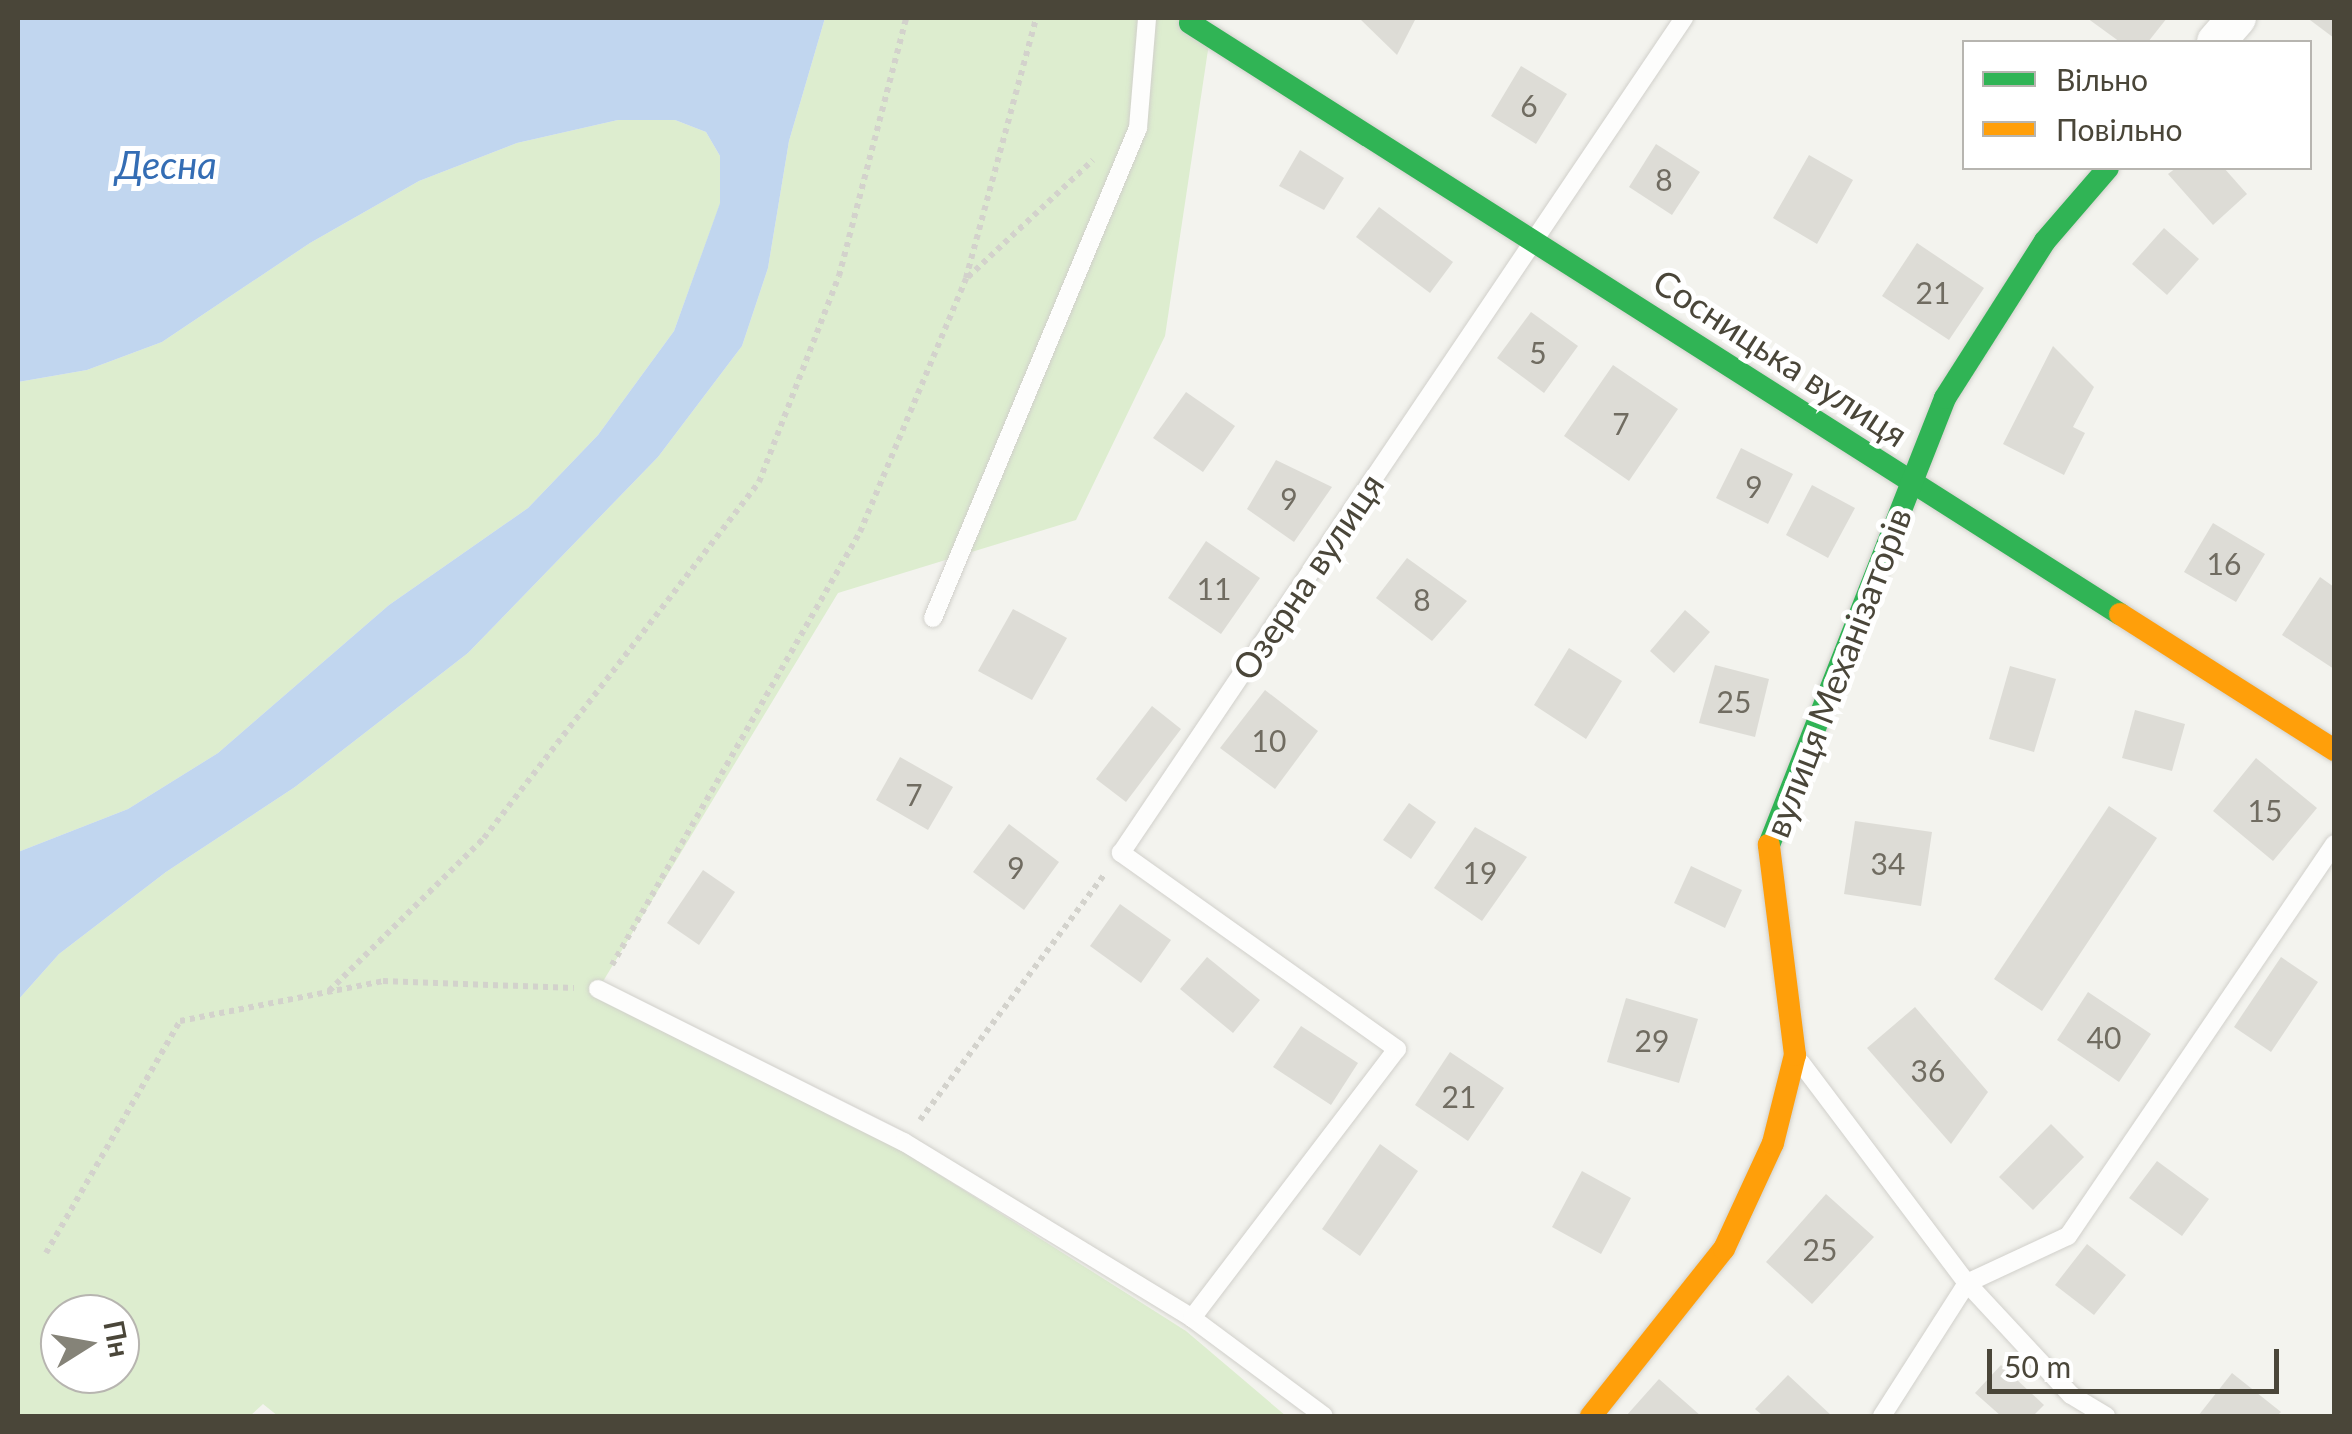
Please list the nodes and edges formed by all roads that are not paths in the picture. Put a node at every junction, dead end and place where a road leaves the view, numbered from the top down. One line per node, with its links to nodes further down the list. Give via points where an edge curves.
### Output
1 (1147, 18): 9 (lane, via 1134,138)
2 (1684, 18): 7 (lane, Озерна вулиця)
3 (2238, 18): 5 (street)
4 (1190, 22): 7 (street, Сосницька вулиця)
5 (2218, 40)
6 (2106, 170): 8 (street, вулиця Механізаторів, via 2045,241 1945,398)
7 (1533, 240): 8 (street, Сосницька вулиця); 15 (lane, Озерна вулиця, via 1120,853 1398,1049)
8 (1910, 481): 10 (street, Сосницька вулиця); 13 (street, вулиця Механізаторів, via 1768,836)
9 (933, 618)
10 (2334, 750)
11 (2334, 844): 14 (lane, via 2068,1236)
12 (598, 989): 15 (lane, via 904,1142)
13 (1795, 1054): 14 (lane); 17 (street, вулиця Механізаторів, via 1773,1143 1724,1249)
14 (1968, 1283): 18 (lane); 19 (lane, via 2071,1395)
15 (1192, 1318): 16 (lane)
16 (1324, 1416)
17 (1590, 1416)
18 (1882, 1416)
19 (2106, 1416)

